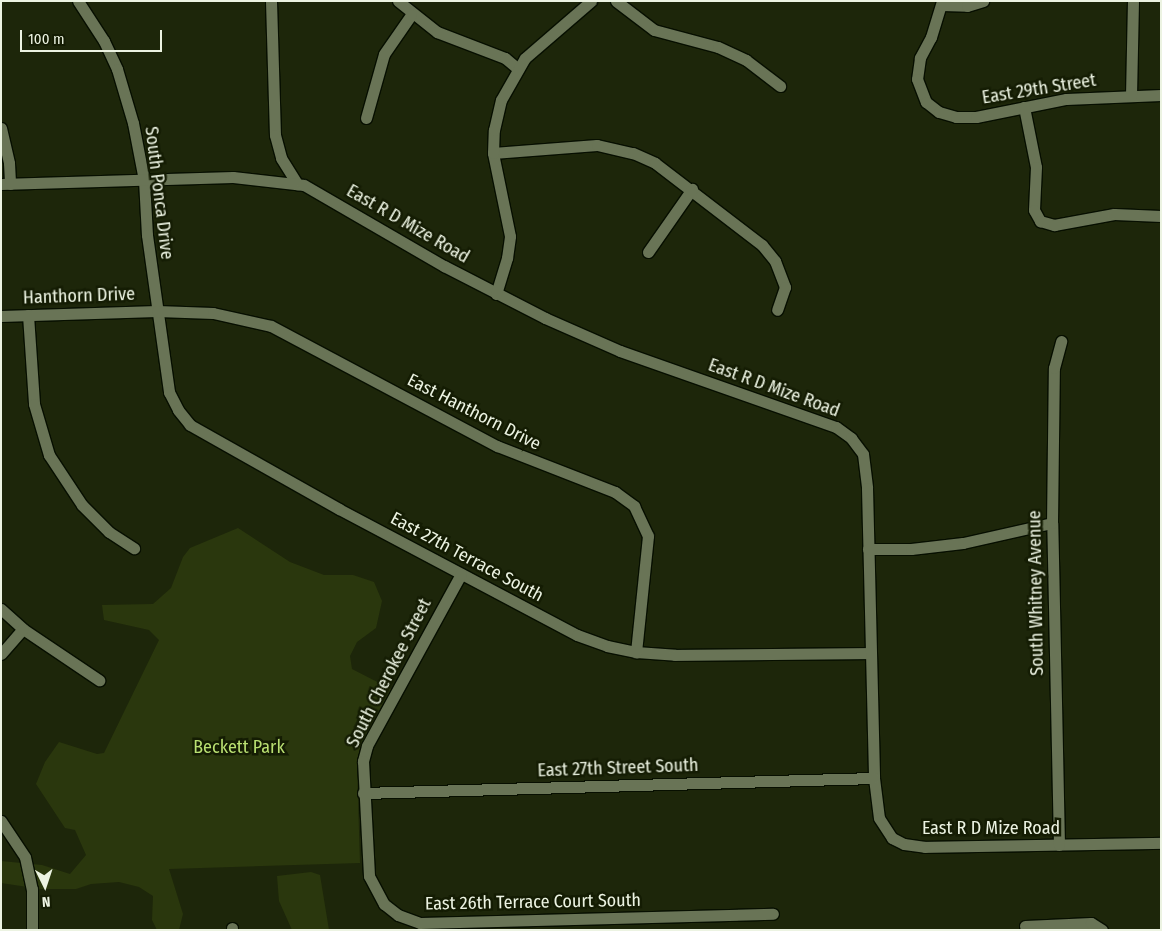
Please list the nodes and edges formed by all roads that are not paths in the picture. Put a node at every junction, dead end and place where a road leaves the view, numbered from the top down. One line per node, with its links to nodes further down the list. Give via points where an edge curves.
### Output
1 (78, 1): 18 (street, South Ponca Drive, via 104,41 117,69 133,123)
2 (271, 1): 20 (street, East R D Mize Road, via 275,135 281,158)
3 (398, 1): 9 (street)
4 (591, 1): 10 (street)
5 (616, 1): 11 (street, via 654,30 718,47 746,60)
6 (983, 1): 8 (street, via 966,6)
7 (1133, 1): 13 (street)
8 (942, 3): 14 (street, East 29th Street, via 920,58 917,79 926,102 939,112 956,117 976,117)
9 (411, 15): 10 (street, via 436,32 505,58); 15 (street, via 384,54)
10 (517, 68): 17 (street, via 501,100)
11 (780, 86)
12 (1161, 95): 13 (street, East 29th Street)
13 (1131, 96): 14 (street, East 29th Street, via 1066,99)
14 (1024, 107): 22 (street, via 1036,167 1034,210 1040,221 1054,225 1114,214)
15 (366, 118)
16 (1, 128): 19 (street, via 9,163)
17 (493, 153): 21 (street, via 597,145 633,153 655,163); 24 (street, via 510,236)
18 (144, 180): 19 (street); 20 (street, via 234,177); 26 (street, South Ponca Drive)
19 (6, 184)
20 (297, 184): 24 (street, East R D Mize Road)
21 (692, 189): 23 (street); 25 (street, via 749,234 775,262 785,286)
22 (1161, 216)
23 (648, 252)
24 (496, 294): 32 (street, East R D Mize Road, via 620,350 836,427 851,438 863,454)
25 (777, 310)
26 (157, 311): 27 (street, Hanthorn Drive); 33 (street, East 27th Terrace South, via 169,392 190,426); 36 (street, East Hanthorn Drive, via 213,313 271,326 497,446 628,499 641,516 648,536)
27 (28, 315): 28 (street, Hanthorn Drive); 31 (street, via 34,404 49,455 82,505 109,532)
28 (1, 316)
29 (1061, 341): 30 (street, South Whitney Avenue, via 1054,368)
30 (1052, 523): 32 (street, via 963,543); 44 (street, South Whitney Avenue)
31 (134, 548)
32 (868, 549): 37 (street, East R D Mize Road)
33 (461, 574): 36 (street, East 27th Terrace South, via 577,635); 41 (street, South Cherokee Street, via 367,746 363,768)
34 (1, 609): 35 (street)
35 (23, 628): 38 (street); 39 (street)
36 (636, 652): 37 (street, East 27th Terrace South, via 675,655)
37 (869, 653): 40 (street, East R D Mize Road)
38 (1, 654)
39 (99, 680)
40 (874, 778): 41 (street, East 27th Street South); 44 (street, East R D Mize Road, via 879,818 892,838 904,844 924,848)
41 (364, 793): 46 (street, East 26th Terrace Court South, via 368,876 376,893 398,916 420,923)
42 (1, 821): 48 (street, via 25,857 32,889)
43 (1161, 843): 44 (street, East R D Mize Road)
44 (1059, 845)
45 (773, 914): 46 (street, East 26th Terrace Court South)
46 (523, 926)
47 (1025, 926): 49 (street, via 1091,923)
48 (32, 930)
49 (1102, 930)

